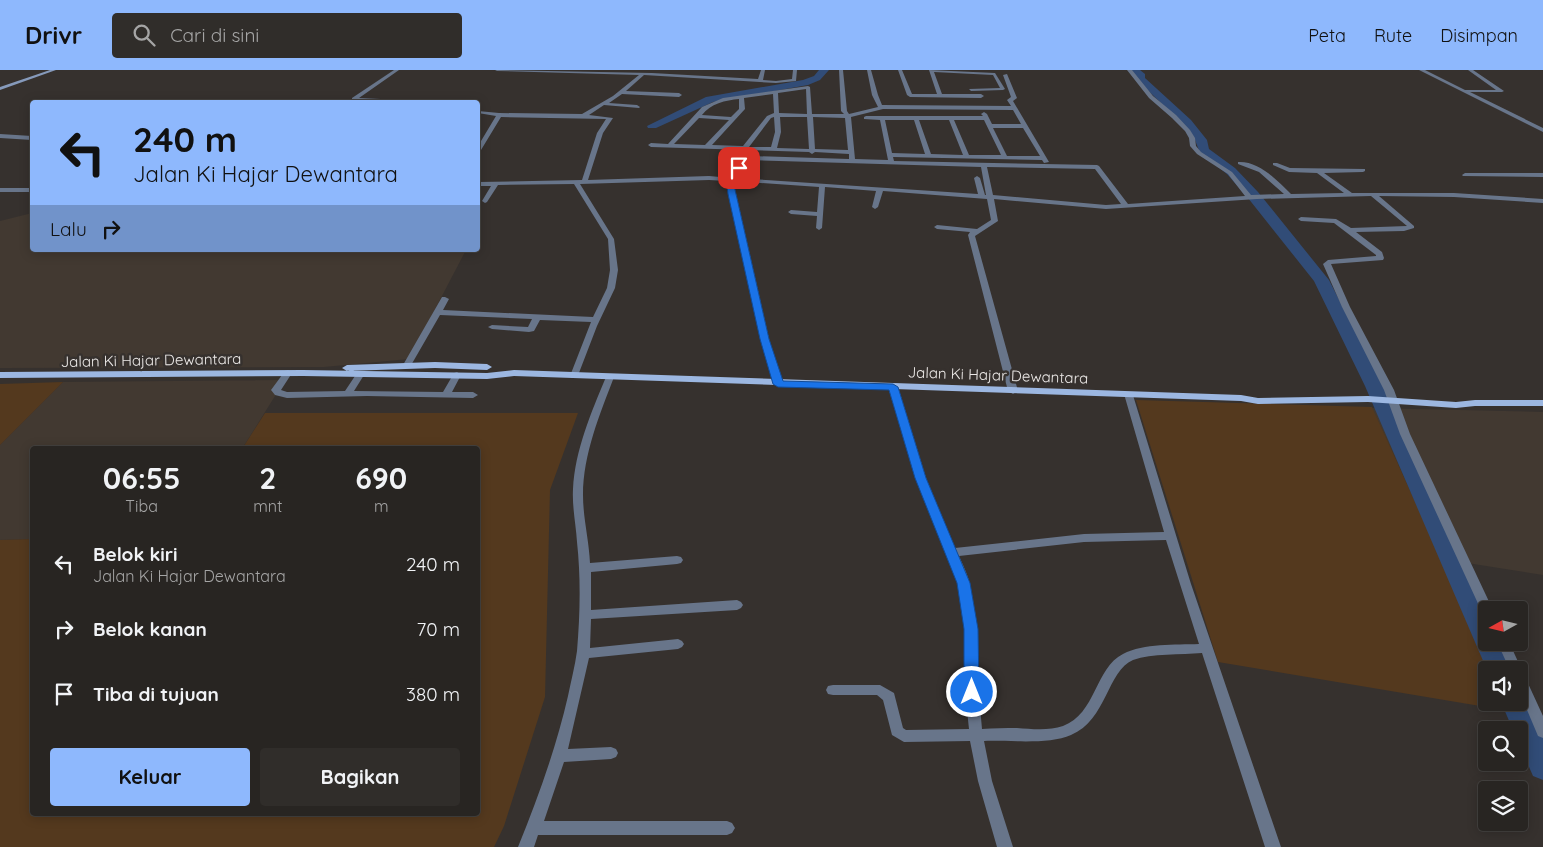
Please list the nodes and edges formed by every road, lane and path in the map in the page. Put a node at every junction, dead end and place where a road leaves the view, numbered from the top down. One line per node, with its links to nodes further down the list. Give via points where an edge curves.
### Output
1 (54, 70): 25 (main road)
2 (397, 70): 36 (street)
3 (497, 70): 4 (street)
4 (517, 70): 17 (street)
5 (557, 70): 6 (street)
6 (578, 70): 17 (street); 18 (street)
7 (734, 70): 23 (street)
8 (762, 70): 24 (street)
9 (795, 70): 24 (street, via 794,80)
10 (841, 70): 51 (street)
11 (869, 70): 41 (street)
12 (900, 70): 32 (street, via 910,95)
13 (931, 70): 19 (street); 32 (street)
14 (1129, 70): 100 (street, via 1146,92 1185,127 1199,153 1230,173)
15 (1421, 70): 28 (street)
16 (1470, 70): 28 (street, via 1502,91)
17 (571, 72): 18 (street)
18 (610, 72): 21 (street)
19 (963, 72): 22 (street); 26 (street)
20 (1005, 72): 22 (street); 44 (street, via 1012,87 1014,98 1010,100)
21 (643, 74): 23 (street); 29 (street)
22 (995, 74): 26 (street, via 1003,89)
23 (731, 78): 24 (street)
24 (760, 80)
25 (0, 89)
26 (971, 90): 33 (street)
27 (775, 91): 31 (street); 47 (street); 48 (street, via 808,87)
28 (1464, 91): 62 (street)
29 (622, 92): 30 (street); 37 (street)
30 (679, 95)
31 (741, 96): 50 (street, via 714,102); 58 (street, via 742,109)
32 (940, 96): 35 (street)
33 (974, 96): 34 (street); 35 (street)
34 (989, 96)
35 (957, 97): 42 (street); 43 (street)
36 (353, 100)
37 (603, 106): 40 (street); 49 (street)
38 (924, 106): 39 (street); 41 (street); 55 (street)
39 (932, 106): 42 (street); 56 (street)
40 (637, 107)
41 (880, 107): 51 (street)
42 (958, 107): 43 (street)
43 (965, 107): 44 (street)
44 (1014, 107): 61 (street)
45 (480, 112): 46 (street)
46 (495, 114): 49 (street); 66 (street)
47 (776, 115): 48 (street); 68 (street, via 769,117); 69 (street, via 778,132)
48 (811, 115): 51 (street); 70 (street)
49 (583, 116): 88 (street, via 611,119 600,133)
50 (698, 116): 58 (street); 59 (street)
51 (845, 116): 71 (street)
52 (866, 118): 53 (street)
53 (882, 118): 54 (street); 72 (street)
54 (916, 118): 55 (street); 73 (street)
55 (929, 118): 56 (street)
56 (937, 118): 57 (street)
57 (951, 118): 60 (street, via 984,116); 74 (street)
58 (732, 119): 67 (street)
59 (691, 123): 65 (street); 65 (street, via 654,145)
60 (989, 126): 61 (street); 75 (street)
61 (1026, 126): 78 (street)
62 (1543, 130)
63 (0, 136): 64 (street)
64 (30, 138)
65 (670, 146): 67 (street)
66 (480, 147)
67 (706, 148): 68 (street)
68 (744, 150): 69 (street)
69 (773, 150): 70 (street)
70 (812, 152): 71 (street)
71 (851, 152): 76 (street)
72 (890, 155): 73 (street); 77 (street)
73 (928, 155): 74 (street)
74 (966, 156): 75 (street)
75 (1005, 157): 78 (street)
76 (853, 160): 77 (street); 87 (street, via 749,158)
77 (891, 162): 80 (street)
78 (1047, 163): 80 (street); 103 (street, via 1097,167)
79 (1240, 163): 98 (street, via 1254,166 1266,174)
80 (983, 164): 99 (street)
81 (1275, 164): 83 (street, via 1289,170)
82 (1363, 170): 83 (street)
83 (1318, 171): 96 (street)
84 (1543, 174): 85 (street)
85 (1465, 175)
86 (977, 178): 99 (street)
87 (731, 179): 88 (street); 92 (street); 127 (street, via 764,339)
88 (586, 181): 89 (street)
89 (576, 182): 90 (street); 115 (street, via 607,230 613,250 611,288)
90 (496, 183): 91 (street); 101 (street)
91 (480, 184)
92 (822, 185): 93 (street); 106 (street)
93 (880, 189): 99 (street); 104 (street)
94 (0, 190): 95 (street)
95 (30, 190)
96 (1350, 194): 97 (street); 98 (street)
97 (1373, 194): 102 (street); 111 (street, via 1412,227)
98 (1289, 196): 100 (street)
99 (986, 197): 103 (street); 110 (street, via 995,221)
100 (1254, 198): 103 (street)
101 (484, 201)
102 (1543, 201)
103 (1126, 206)
104 (875, 208)
105 (792, 212): 106 (street)
106 (820, 214): 109 (street)
107 (1301, 219): 111 (street, via 1336,221)
108 (936, 227): 110 (street)
109 (819, 228)
110 (977, 230): 130 (street, via 971,235 976,261)
111 (1349, 230): 133 (street, via 1380,258 1337,260 1327,264)
112 (445, 299): 113 (street)
113 (440, 312): 114 (street); 117 (street)
114 (538, 316): 115 (street); 116 (street, via 529,330)
115 (596, 320): 122 (street)
116 (492, 328)
117 (412, 368): 118 (main road, Jalan Ki Hajar Dewantara); 119 (main road, Jalan Ki Hajar Dewantara, via 358,367); 124 (main road, Jalan Ki Hajar Dewantara)
118 (434, 370): 120 (main road, Jalan Ki Hajar Dewantara, via 490,367); 126 (main road, Jalan Ki Hajar Dewantara)
119 (303, 373): 123 (main road, Jalan Ki Hajar Dewantara); 124 (main road, Jalan Ki Hajar Dewantara)
120 (514, 373): 122 (main road, Jalan Ki Hajar Dewantara); 126 (main road, Jalan Ki Hajar Dewantara)
121 (0, 376): 123 (main road, Jalan Ki Hajar Dewantara)
122 (574, 376): 125 (main road, Jalan Ki Hajar Dewantara)
123 (285, 377): 129 (street, via 276,390 278,393)
124 (358, 377): 129 (street)
125 (610, 377): 127 (main road, Jalan Ki Hajar Dewantara); 138 (street, via 594,418 580,474 578,489)
126 (452, 384): 129 (street); 131 (street)
127 (778, 384): 128 (main road, Jalan Ki Hajar Dewantara)
128 (893, 387): 130 (main road, Jalan Ki Hajar Dewantara); 136 (street, via 921,478)
129 (349, 391)
130 (1013, 391): 132 (main road, Jalan Ki Hajar Dewantara)
131 (473, 394)
132 (1129, 394): 133 (main road, Jalan Ki Hajar Dewantara, via 1258,401 1367,395); 135 (street)
133 (1387, 397): 134 (main road, Jalan Ki Hajar Dewantara, via 1456,405); 139 (street, via 1401,419 1405,434)
134 (1543, 403)
135 (1170, 536): 136 (street, via 1084,538); 143 (street)
136 (951, 553): 148 (street, via 964,583 971,629)
137 (677, 560): 138 (street)
138 (584, 568): 141 (street)
139 (1483, 601)
140 (737, 605): 141 (street)
141 (584, 615): 144 (street)
142 (678, 644): 144 (street)
143 (1207, 648): 148 (street, via 1127,657 1118,663 1093,709 1080,723 1066,731); 155 (street)
144 (583, 654): 150 (street)
145 (832, 690): 148 (street, via 880,690 889,697 900,735)
146 (1528, 697): 147 (street)
147 (1543, 732)
148 (976, 735): 154 (street)
149 (611, 753): 150 (street)
150 (559, 756): 151 (street)
151 (533, 828): 152 (street); 153 (street)
152 (727, 828)
153 (526, 847)
154 (1005, 847)
155 (1273, 847)

